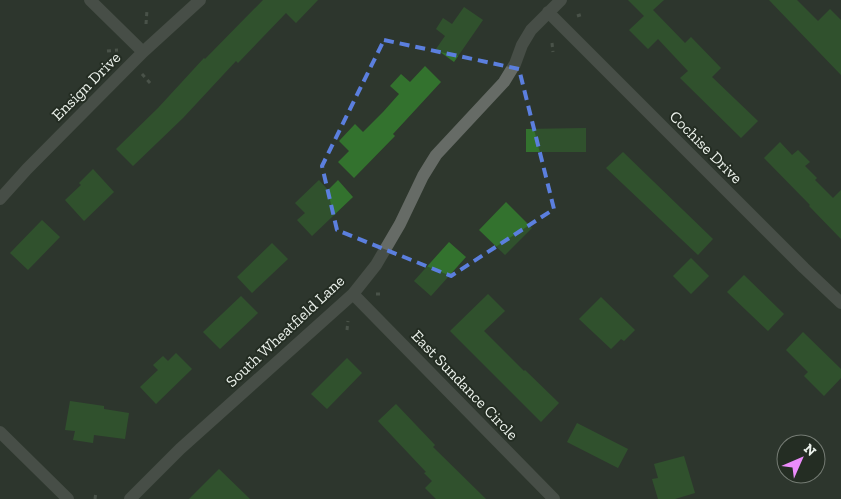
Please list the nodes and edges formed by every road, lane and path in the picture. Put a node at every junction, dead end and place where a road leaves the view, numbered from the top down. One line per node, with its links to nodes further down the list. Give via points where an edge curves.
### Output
1 (90, 0): 12 (street)
2 (200, 0): 12 (street, Ensign Drive)
3 (561, 0): 5 (street, South Wheatfield Lane)
4 (147, 10): 8 (path)
5 (548, 12): 17 (street, South Wheatfield Lane, via 531,30 504,82 436,155 400,224); 20 (street, Cochise Drive)
6 (583, 14): 7 (path)
7 (577, 16)
8 (146, 24)
9 (552, 43): 13 (path)
10 (118, 50): 11 (path)
11 (107, 51)
12 (143, 52): 16 (street, Ensign Drive)
13 (553, 52)
14 (142, 74): 15 (path)
15 (151, 84)
16 (0, 199)
17 (353, 294): 27 (street, South Wheatfield Lane, via 180,449); 28 (street, East Sundance Circle)
18 (376, 294): 19 (path)
19 (382, 294)
20 (841, 303)
21 (348, 322): 22 (path)
22 (347, 330)
23 (0, 432): 25 (street)
24 (96, 492): 26 (path)
25 (68, 499)
26 (95, 499)
27 (130, 499)
28 (554, 499)

